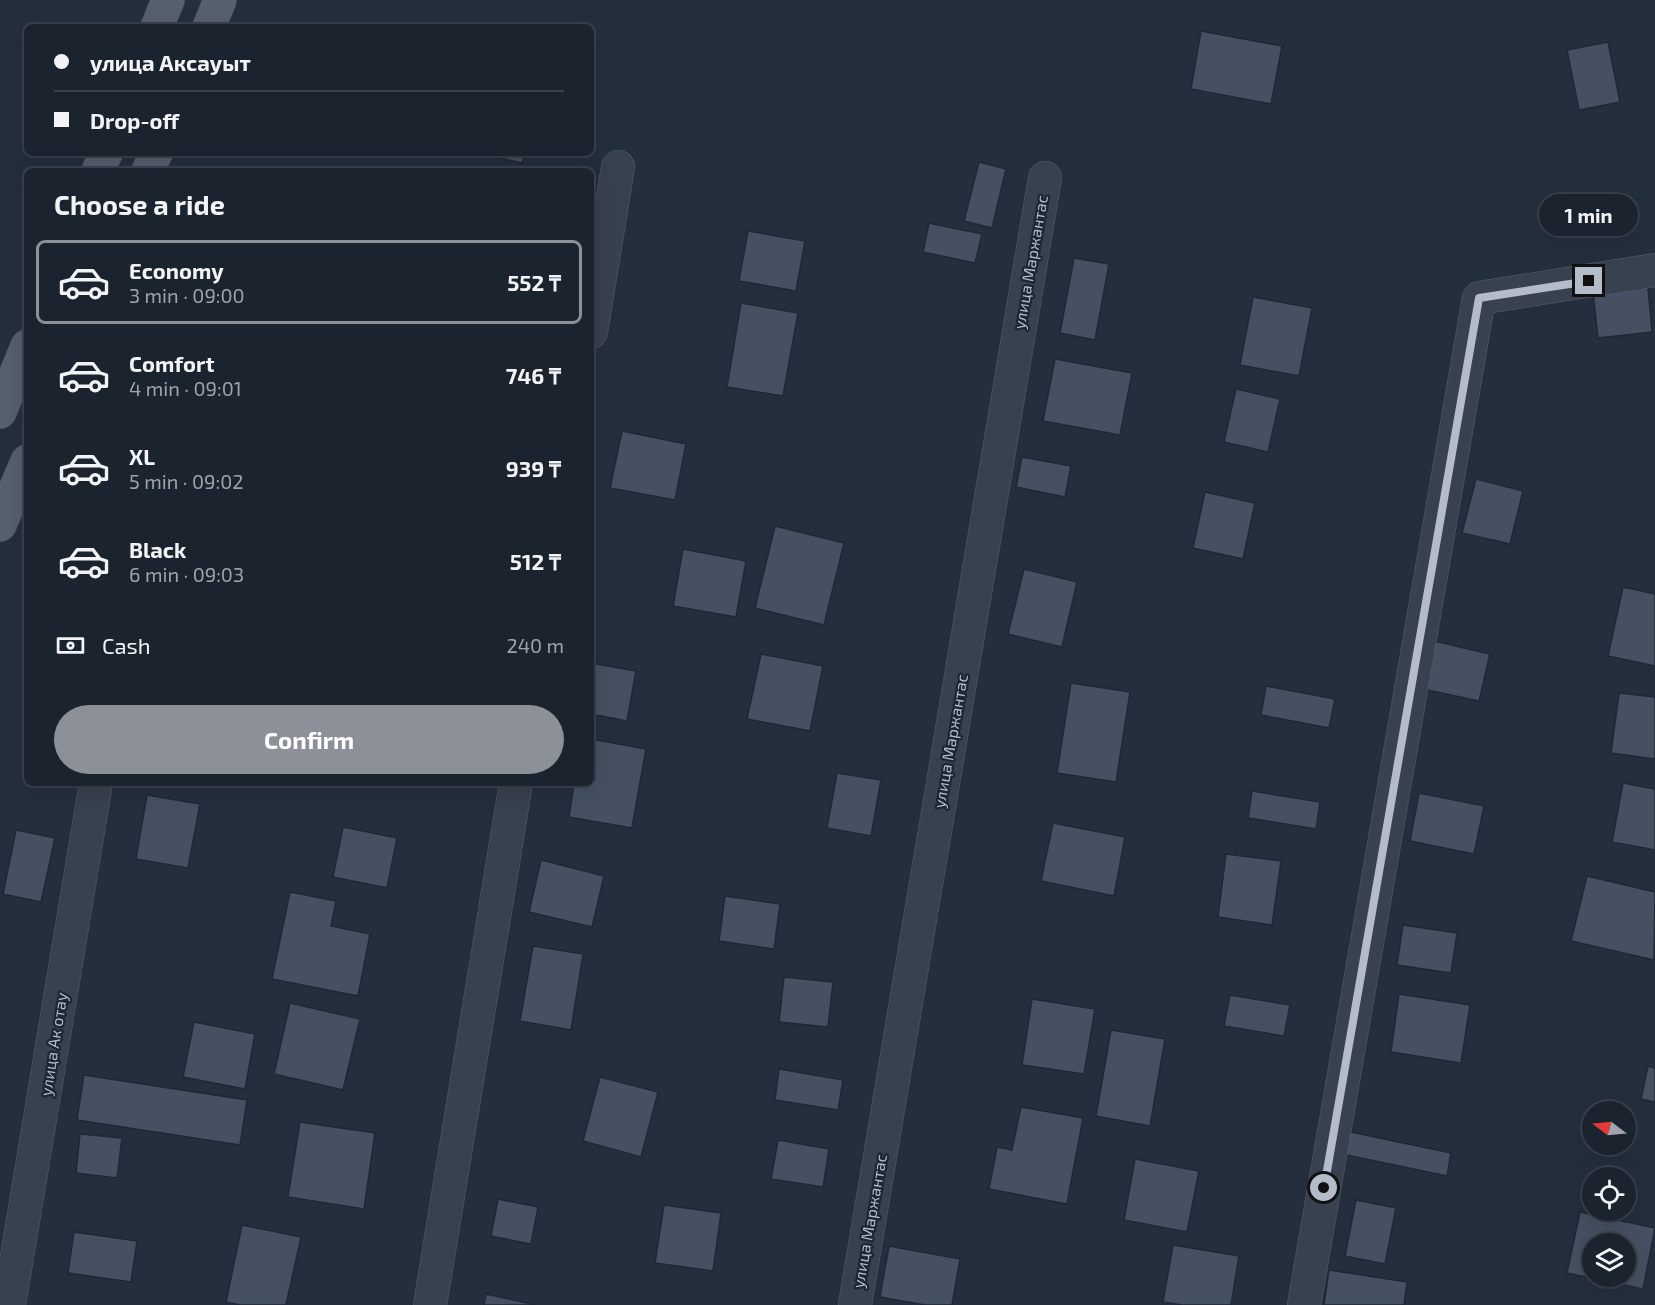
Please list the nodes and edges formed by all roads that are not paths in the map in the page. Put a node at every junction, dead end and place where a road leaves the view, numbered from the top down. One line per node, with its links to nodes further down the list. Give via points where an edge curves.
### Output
1 (168, 0): 3 (main road)
2 (220, 0): 4 (main road)
3 (158, 24)
4 (210, 24)
5 (618, 167): 8 (street)
6 (1045, 178): 17 (street, улица Маржантас)
7 (1655, 270): 18 (street, via 1479,298)
8 (594, 314)
9 (24, 353): 10 (main road)
10 (0, 412)
11 (24, 468): 12 (main road)
12 (0, 525)
13 (96, 786): 15 (street, улица Ак отау)
14 (516, 786): 16 (street)
15 (9, 1305)
16 (430, 1305)
17 (855, 1305)
18 (1304, 1305)

